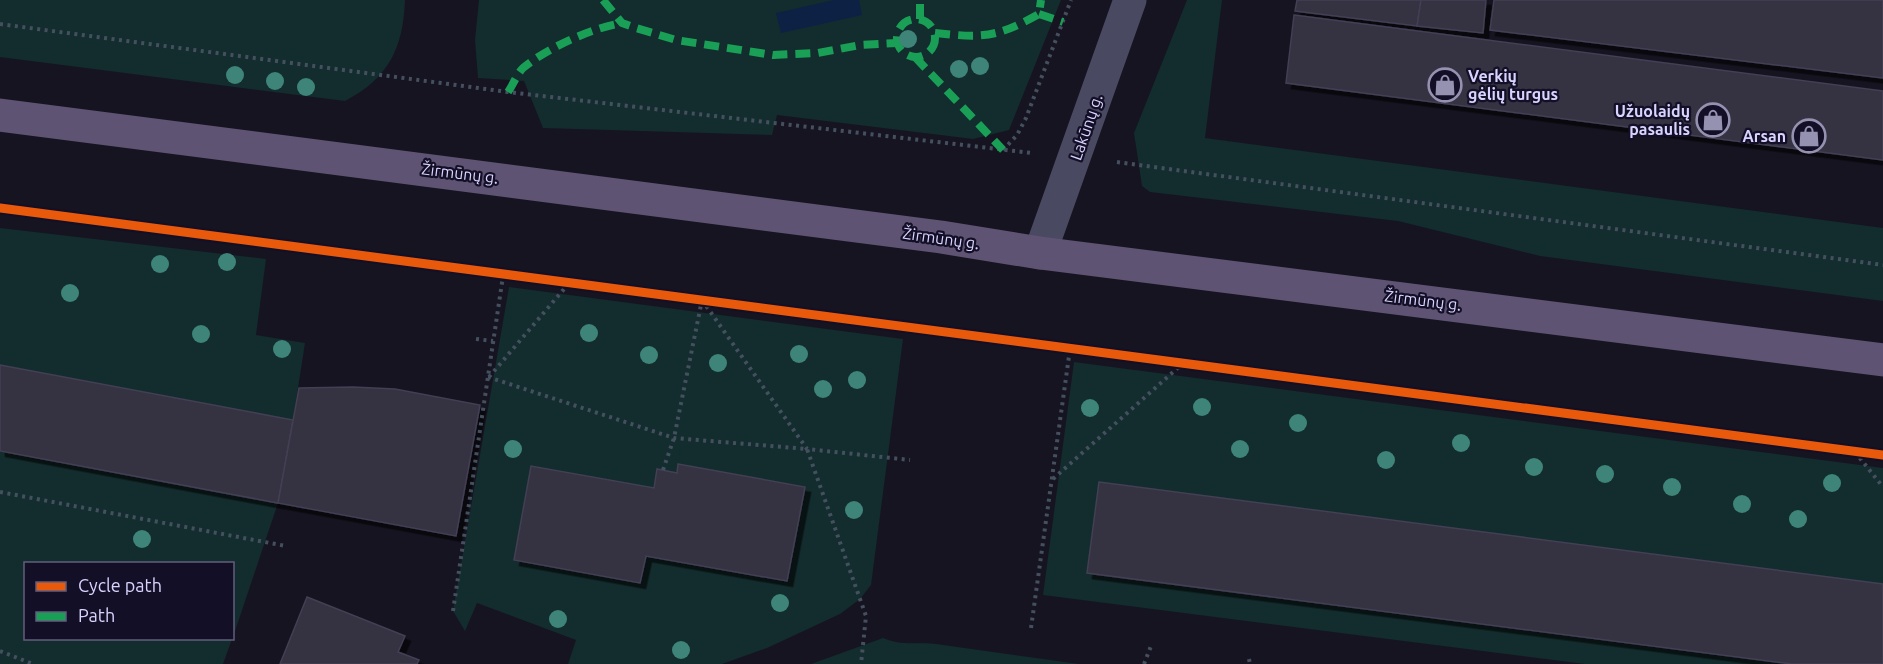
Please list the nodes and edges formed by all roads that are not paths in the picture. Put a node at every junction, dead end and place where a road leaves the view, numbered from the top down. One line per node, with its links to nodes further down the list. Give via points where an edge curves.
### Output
1 (1130, 0): 3 (street, Lakūnų g.)
2 (0, 115): 3 (main road, Žirmūnų g.)
3 (1040, 253): 4 (main road, Žirmūnų g.)
4 (1883, 360)

